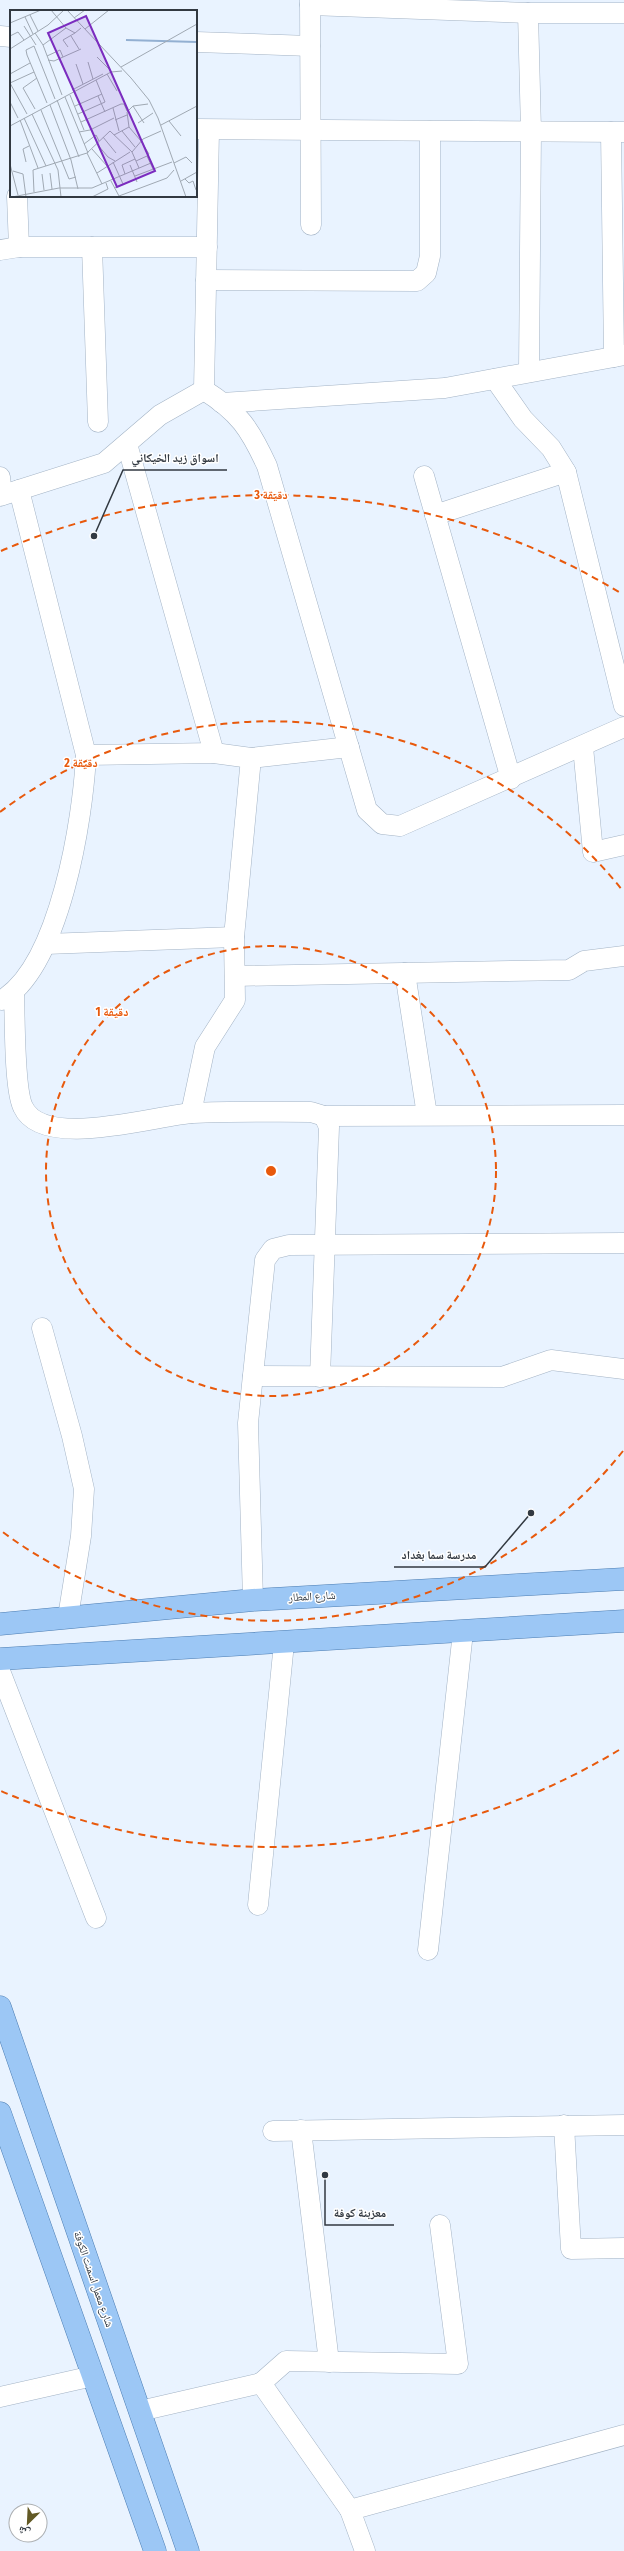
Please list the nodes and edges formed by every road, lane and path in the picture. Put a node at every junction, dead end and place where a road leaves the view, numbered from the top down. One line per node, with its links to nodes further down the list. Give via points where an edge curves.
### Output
1 (310, 3): 3 (street); 8 (street)
2 (556, 7): 3 (street); 4 (street)
3 (528, 13): 12 (street)
4 (624, 13)
5 (0, 36): 6 (street)
6 (10, 37)
7 (197, 42): 8 (street)
8 (310, 46): 10 (street)
9 (202, 130): 10 (street); 17 (street)
10 (310, 130): 11 (street); 15 (street)
11 (430, 131): 12 (street); 19 (street, via 430,256 426,273 417,281)
12 (531, 131): 13 (street); 21 (street)
13 (618, 132): 20 (street)
14 (17, 197): 18 (street)
15 (311, 224)
16 (92, 247): 17 (street); 18 (street); 25 (street)
17 (207, 247): 19 (street)
18 (9, 248)
19 (206, 280): 23 (street)
20 (619, 356): 21 (street)
21 (529, 372): 22 (street)
22 (495, 379): 24 (street, via 445,388 392,393); 27 (street, via 523,419 551,448)
23 (204, 390): 24 (street); 26 (street, via 160,415)
24 (222, 403): 33 (street, via 252,434 267,466)
25 (98, 422)
26 (127, 444): 29 (street, via 104,463); 35 (street)
27 (566, 472): 30 (street); 31 (street)
28 (424, 476): 30 (street)
29 (5, 490): 36 (street)
30 (435, 516): 38 (street)
31 (624, 706)
32 (624, 728): 34 (street)
33 (349, 747): 37 (street); 38 (street, via 367,810 382,824 400,826)
34 (582, 747): 38 (street); 39 (street, via 593,852)
35 (214, 753): 36 (street); 37 (street)
36 (86, 755): 41 (street, via 84,787 70,870)
37 (251, 758): 40 (street)
38 (511, 779)
39 (624, 845)
40 (234, 938): 41 (street); 44 (street)
41 (46, 944): 45 (street, via 31,972)
42 (624, 956): 43 (street, via 584,961 569,970)
43 (405, 973): 44 (street); 47 (street)
44 (234, 976): 46 (street, via 235,1000 205,1047)
45 (7, 997): 46 (street, via 23,1108 37,1123 93,1129 131,1125)
46 (192, 1113): 49 (street, via 310,1112)
47 (427, 1115): 48 (street); 49 (street)
48 (624, 1115)
49 (324, 1116): 51 (street, via 329,1127)
50 (624, 1243): 51 (street)
51 (325, 1245): 54 (street, via 289,1245 273,1249 265,1260); 55 (street)
52 (42, 1328): 58 (street, via 84,1489 81,1536)
53 (624, 1369): 55 (street, via 551,1360 502,1377)
54 (253, 1376): 55 (street); 57 (street, via 248,1423)
55 (320, 1377)
56 (624, 1579): 57 (main road, شارع المطار)
57 (253, 1600): 58 (main road, شارع المطار)
58 (68, 1617): 60 (main road, شارع المطار)
59 (624, 1621): 61 (main road)
60 (0, 1624)
61 (463, 1632): 62 (main road); 67 (street)
62 (284, 1643): 63 (main road); 65 (street)
63 (0, 1659)
64 (0, 1671): 66 (street)
65 (258, 1905)
66 (96, 1918)
67 (428, 1950)
68 (0, 2007): 80 (main road, شارع معمل اسمنت الكوفة)
69 (0, 2113): 77 (main road)
70 (624, 2124): 71 (street)
71 (564, 2125): 72 (street); 75 (street, via 571,2249)
72 (301, 2130): 73 (street); 76 (street)
73 (273, 2131)
74 (440, 2225): 76 (street, via 458,2364)
75 (624, 2248)
76 (329, 2362): 78 (street, via 286,2361)
77 (93, 2376): 79 (street); 83 (main road)
78 (261, 2383): 80 (street); 86 (street)
79 (0, 2397)
80 (140, 2411): 81 (main road, شارع معمل اسمنت الكوفة)
81 (148, 2434): 83 (main road, via 134,2442); 84 (main road, شارع معمل اسمنت الكوفة)
82 (624, 2435): 86 (street)
83 (117, 2442): 85 (main road)
84 (167, 2489): 85 (main road, via 151,2490); 88 (main road, شارع معمل اسمنت الكوفة)
85 (136, 2498): 87 (main road)
86 (350, 2510): 89 (street)
87 (155, 2551)
88 (188, 2551)
89 (364, 2551)

